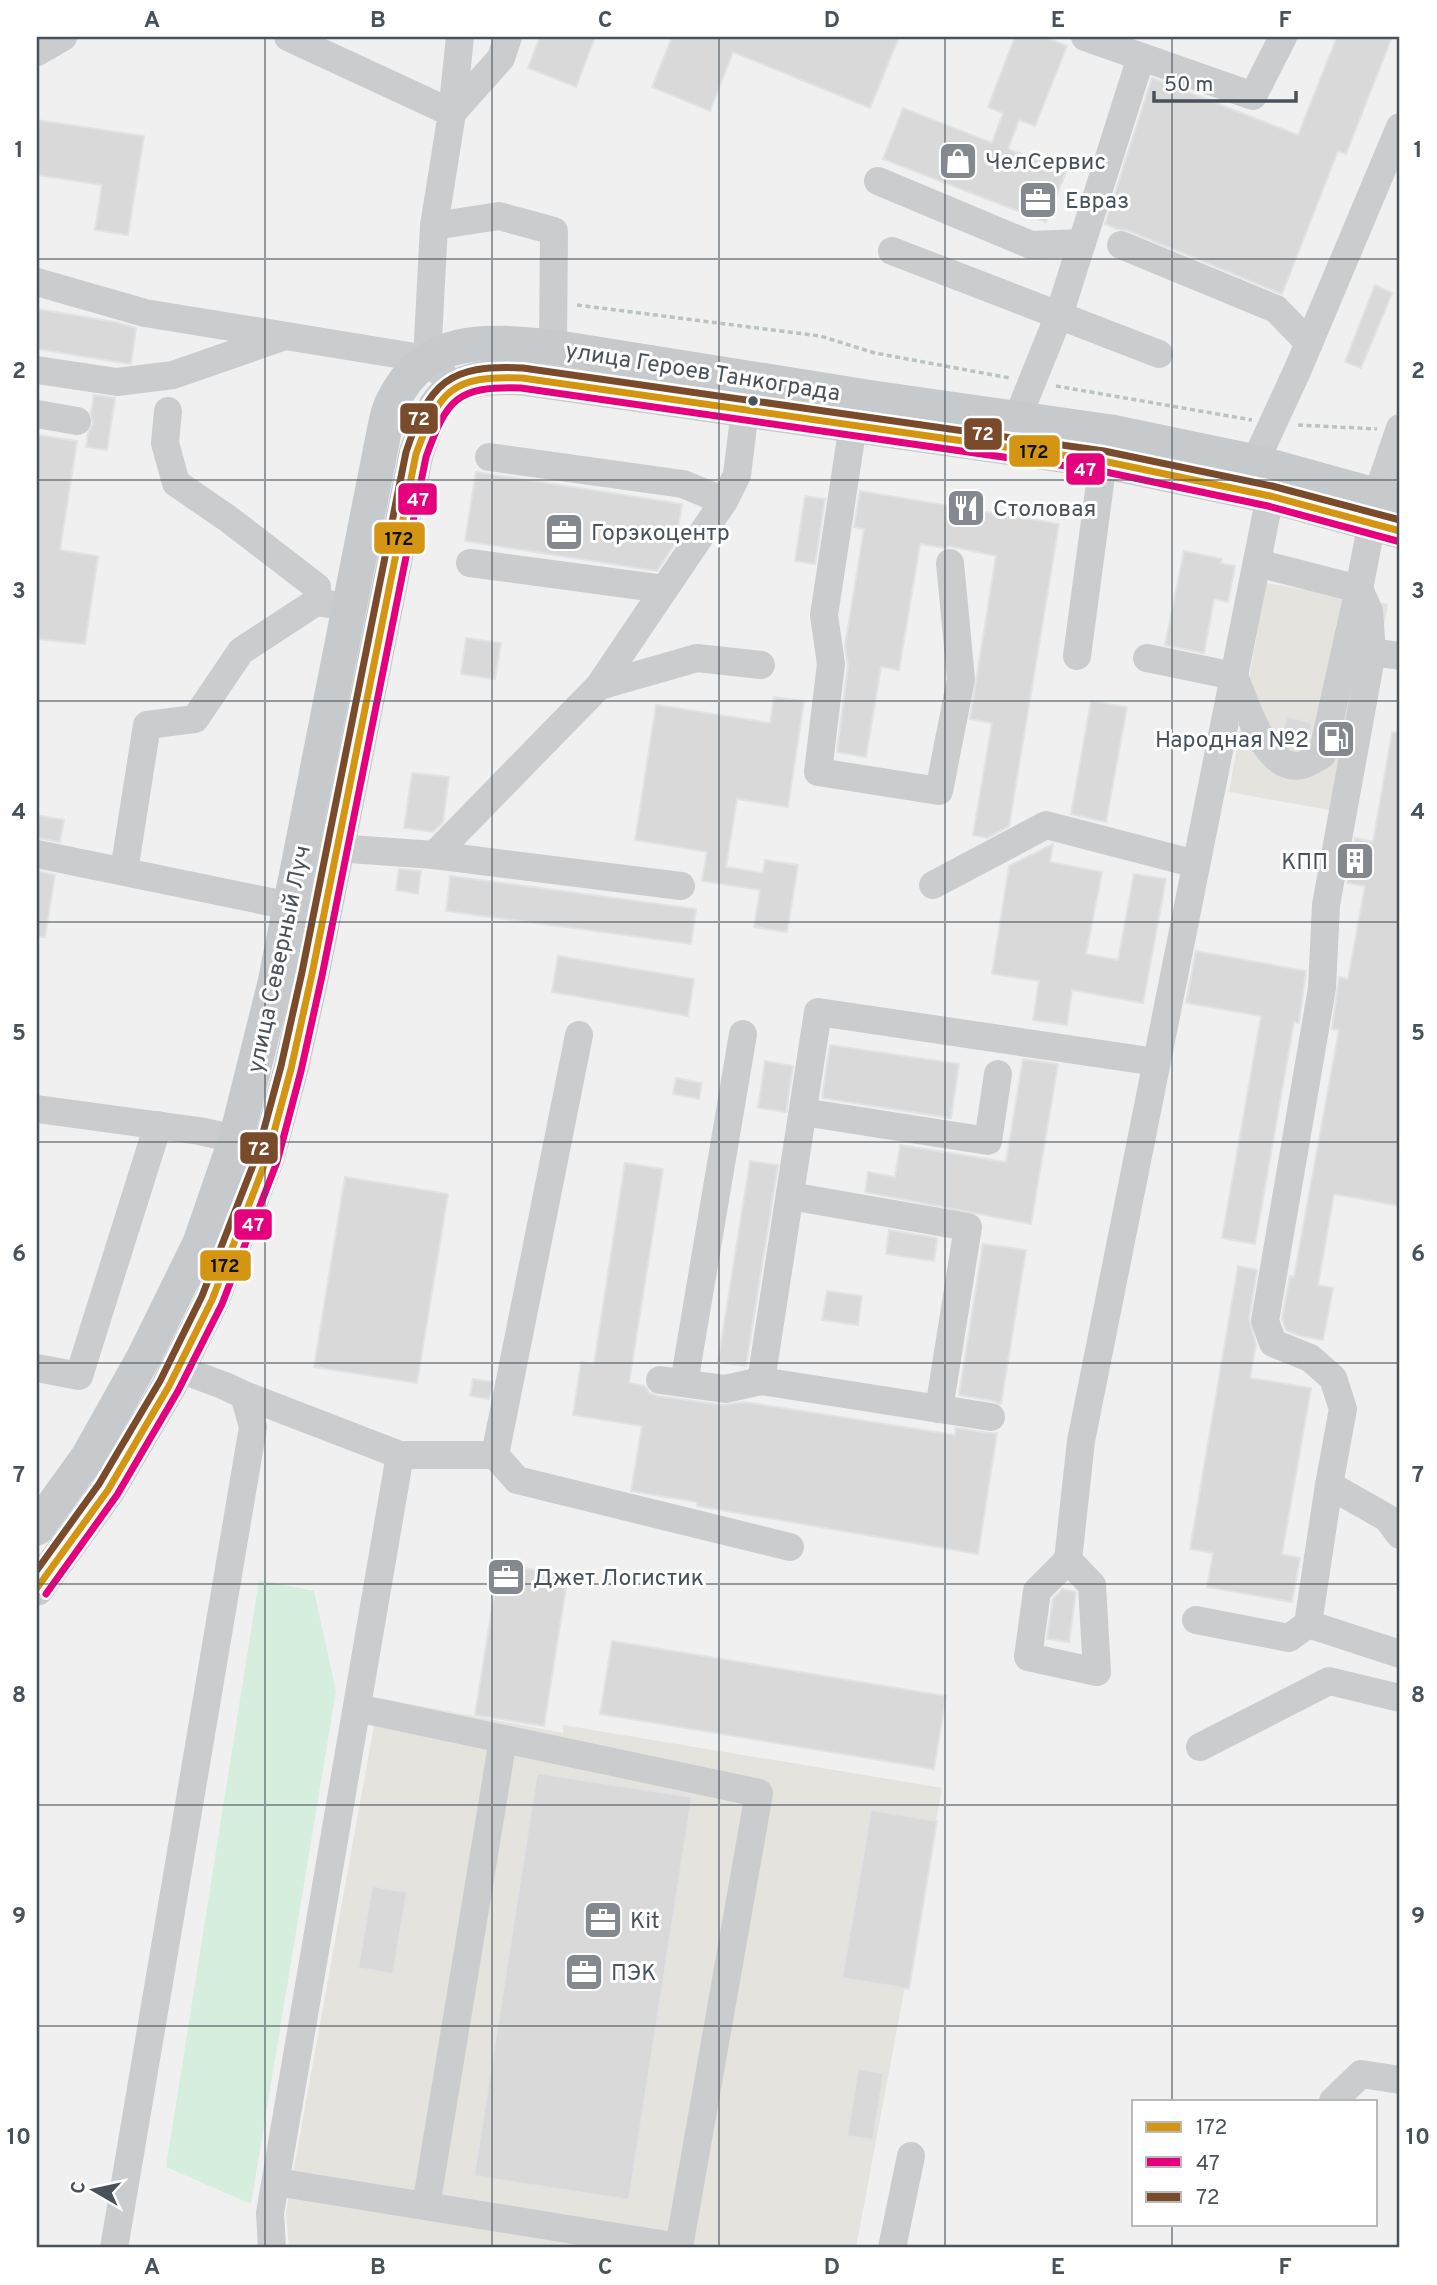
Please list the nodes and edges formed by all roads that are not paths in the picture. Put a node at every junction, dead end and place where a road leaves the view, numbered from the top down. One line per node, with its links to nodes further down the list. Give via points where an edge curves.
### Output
1 (63, 37): 7 (street)
2 (288, 37): 9 (street)
3 (460, 37): 9 (street)
4 (508, 37): 9 (street, via 500,58)
5 (1084, 37): 8 (street)
6 (1283, 37): 8 (street, via 1253,96)
7 (37, 52)
8 (1140, 57): 13 (street)
9 (452, 113): 12 (street)
10 (1400, 127): 19 (street)
11 (878, 181): 13 (street, via 1031,245)
12 (434, 226): 20 (street, via 499,216 554,231); 22 (street)
13 (1082, 243): 17 (street)
14 (1121, 246): 19 (street, via 1276,309)
15 (892, 251): 17 (street)
16 (37, 282): 18 (street, via 145,313)
17 (1059, 315): 21 (street); 28 (street)
18 (287, 335): 22 (street); 23 (street, via 173,375 117,382)
19 (1309, 343): 34 (street)
20 (553, 347): 22 (main road, улица Героев Танкограда, via 500,342 456,346); 28 (main road, улица Героев Танкограда)
21 (1158, 354)
22 (427, 359): 24 (street); 44 (main road, улица Северный Луч, via 391,403)
23 (37, 370)
24 (454, 386): 25 (main road, улица Героев Танкограда, via 490,376 522,378); 52 (main road, улица Северный Луч, via 432,411 416,454)
25 (745, 410): 30 (main road, улица Героев Танкограда); 36 (street, via 737,475)
26 (168, 411): 43 (street, via 165,443 176,483 317,587)
27 (37, 414): 29 (street)
28 (1017, 419): 34 (main road, улица Героев Танкограда, via 1111,432)
29 (76, 421)
30 (853, 425): 33 (main road, улица Героев Танкограда); 39 (street, via 824,615 831,664 818,772 939,791 961,679)
31 (1400, 429): 37 (street)
32 (489, 457): 36 (street, via 683,484)
33 (1103, 461): 35 (main road, улица Героев Танкограда); 46 (street)
34 (1255, 462): 37 (main road, улица Героев Танкограда)
35 (1270, 496): 37 (main road, улица Героев Танкограда); 40 (street)
36 (724, 500): 41 (street)
37 (1387, 513): 42 (street)
38 (470, 563): 41 (street)
39 (950, 563)
40 (1257, 563): 42 (street); 50 (street)
41 (664, 589): 51 (street)
42 (1359, 589): 45 (street, via 1369,611); 50 (street, via 1322,755 1300,766 1279,762 1263,745)
43 (316, 601): 44 (street); 56 (street, via 241,651 195,719 147,725)
44 (350, 607): 59 (main road, улица Северный Луч)
45 (1372, 652): 47 (street); 77 (street, via 1326,905 1322,988 1265,1321 1273,1343 1310,1358 1333,1378 1343,1409)
46 (1077, 656)
47 (1400, 656)
48 (1147, 658): 50 (street)
49 (761, 665): 51 (street, via 697,659)
50 (1234, 676): 55 (street)
51 (599, 686): 54 (street)
52 (336, 848): 54 (street); 70 (main road, улица Северный Луч, via 291,1069 267,1158 212,1300)
53 (37, 854): 56 (street)
54 (435, 855): 58 (street)
55 (1196, 864): 57 (street, via 1046,825); 62 (street)
56 (124, 871): 59 (street)
57 (933, 884)
58 (681, 886)
59 (290, 906): 67 (main road, улица Северный Луч)
60 (743, 1034): 71 (street, via 672,1381 725,1389)
61 (579, 1035): 76 (street)
62 (1156, 1062): 65 (street, via 818,1012); 81 (street, via 1081,1441)
63 (998, 1074): 65 (street, via 988,1141)
64 (37, 1109): 66 (street)
65 (803, 1111): 68 (street)
66 (158, 1125): 67 (street); 69 (street, via 79,1376)
67 (236, 1139): 78 (main road, улица Северный Луч, via 200,1243 144,1357 88,1457)
68 (790, 1196): 71 (street); 73 (street, via 968,1227)
69 (37, 1368)
70 (177, 1368): 72 (street); 82 (main road, улица Северный Луч, via 108,1490)
71 (761, 1381): 73 (street)
72 (244, 1395): 75 (street); 95 (street, via 253,1427)
73 (939, 1409): 74 (street)
74 (991, 1417)
75 (400, 1455): 76 (street); 87 (street)
76 (495, 1455): 80 (street, via 517,1480)
77 (1329, 1485): 79 (street, via 1387,1518); 84 (street)
78 (37, 1528)
79 (1400, 1535)
80 (789, 1547)
81 (1068, 1560)
82 (37, 1588)
83 (1196, 1620): 84 (street, via 1289,1638)
84 (1308, 1624): 85 (street)
85 (1400, 1654)
86 (1400, 1698): 89 (street, via 1329,1681)
87 (357, 1708): 88 (street); 93 (street)
88 (503, 1739): 94 (street); 94 (street, via 759,1793 680,2248)
89 (1200, 1747)
90 (1400, 2080): 91 (street, via 1361,2074)
91 (1334, 2100)
92 (911, 2155): 97 (street)
93 (276, 2182): 94 (street); 96 (street, via 270,2213)
94 (426, 2206)
95 (114, 2248)
96 (272, 2248)
97 (892, 2248)

